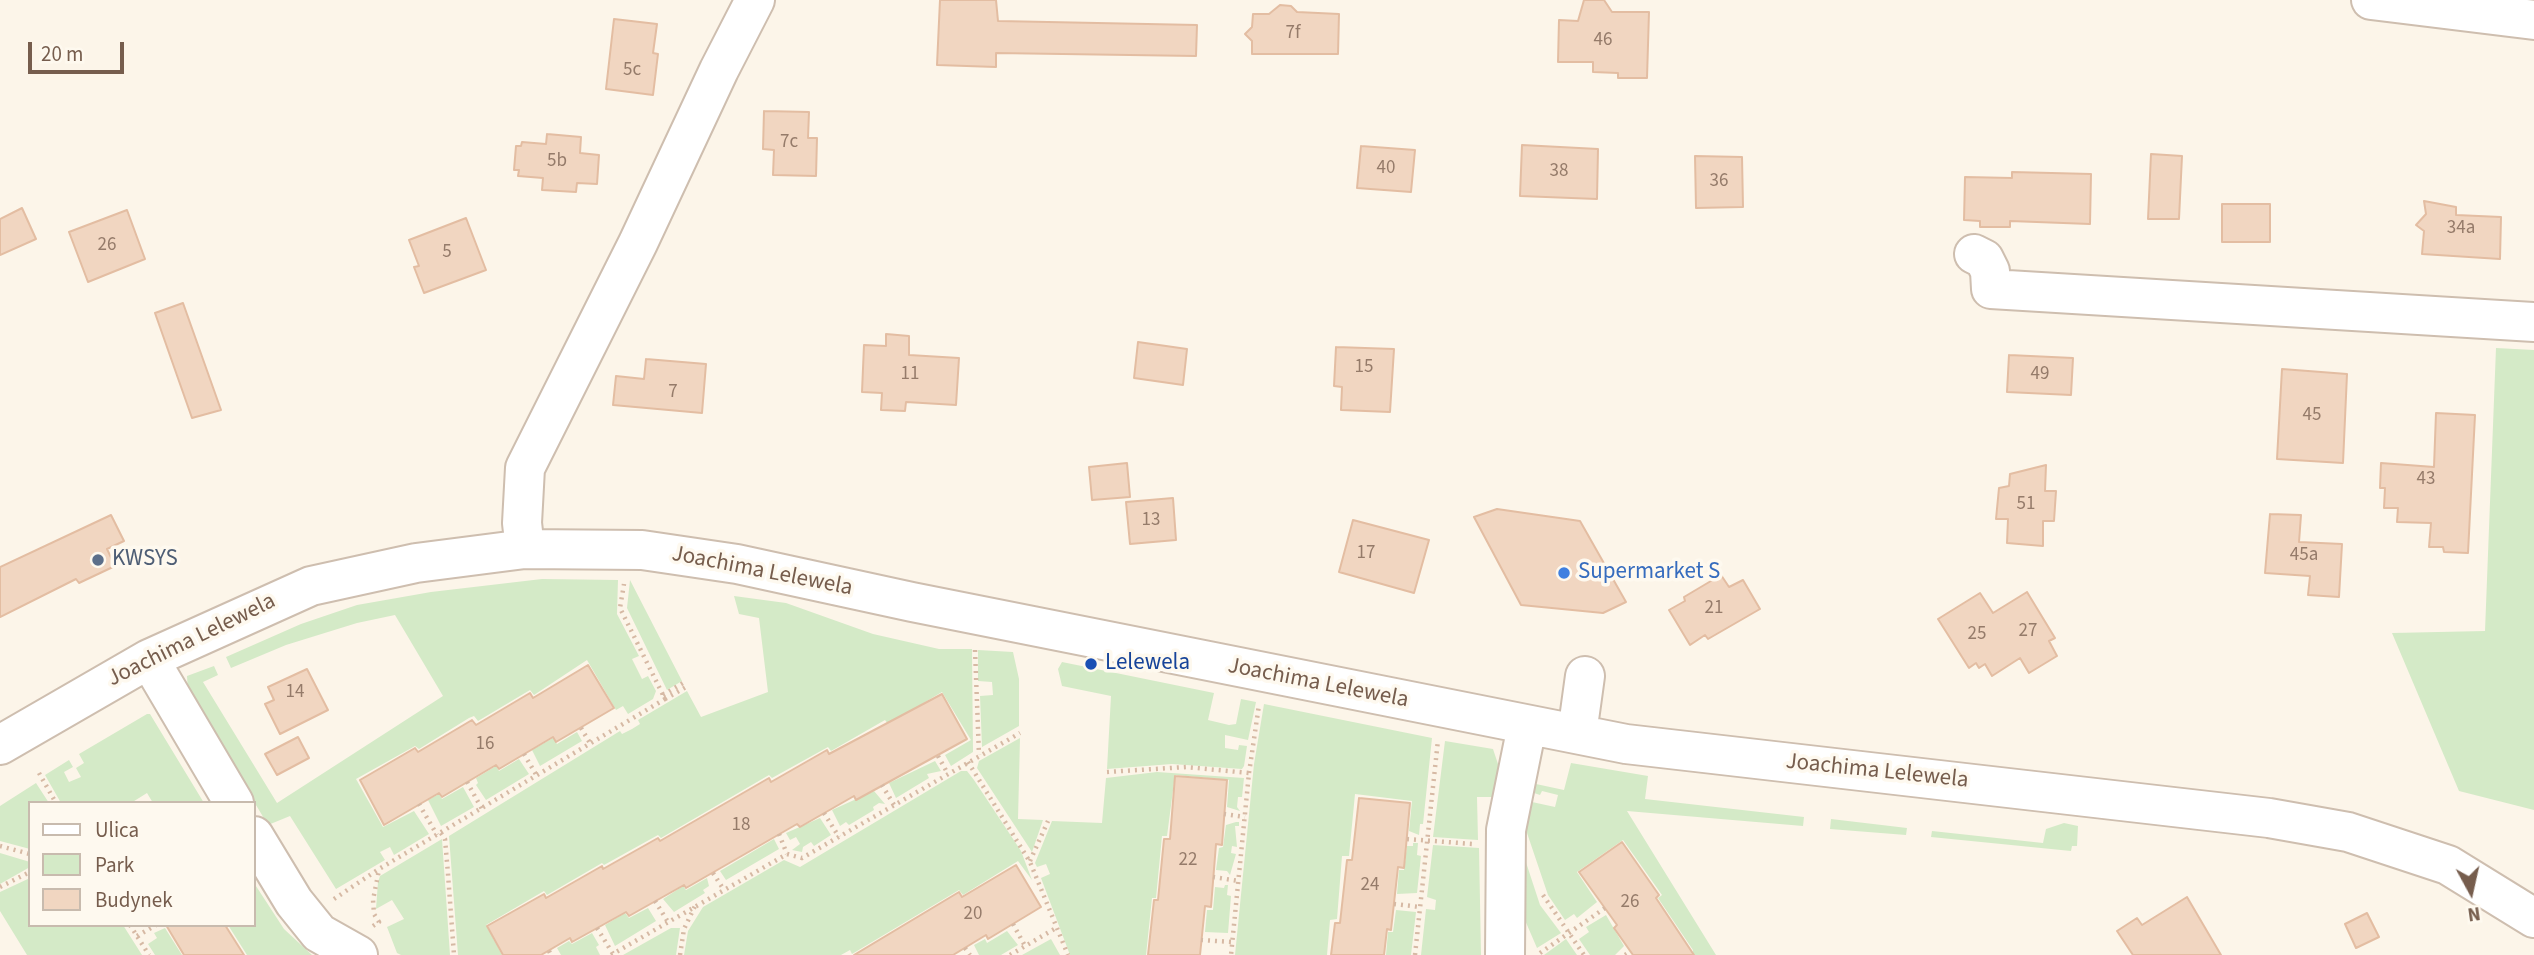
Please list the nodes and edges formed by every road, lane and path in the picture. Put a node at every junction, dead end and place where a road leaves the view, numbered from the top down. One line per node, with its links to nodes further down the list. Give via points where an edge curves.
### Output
1 (755, 0): 6 (street, via 525,468)
2 (2371, 0): 3 (street)
3 (2534, 20)
4 (1974, 254): 5 (street, via 1984,259 1990,271 1991,289)
5 (2534, 322)
6 (525, 548): 9 (street, Joachima Lelewela, via 416,563 311,586); 14 (street, Joachima Lelewela, via 642,550 737,564)
7 (625, 573): 13 (path, via 620,608)
8 (975, 645): 22 (path)
9 (149, 659): 20 (street, Joachima Lelewela); 33 (street)
10 (1585, 676): 18 (street)
11 (684, 685): 13 (path)
12 (1260, 696): 27 (path)
13 (664, 697): 19 (path)
14 (1527, 726): 18 (street, Joachima Lelewela); 47 (street)
15 (581, 727): 19 (path)
16 (1438, 732): 46 (path)
17 (1020, 733): 22 (path)
18 (1577, 734): 66 (street, Joachima Lelewela, via 1626,744 2117,799 2322,827 2448,865)
19 (590, 743): 29 (path)
20 (0, 745)
21 (524, 754): 29 (path)
22 (979, 754): 24 (path)
23 (938, 757): 28 (path)
24 (968, 762): 28 (path); 51 (path)
25 (1107, 772): 27 (path, via 1186,767)
26 (39, 773): 32 (path)
27 (1249, 773): 39 (path)
28 (948, 774): 35 (path)
29 (537, 776): 36 (path)
30 (467, 782): 36 (path)
31 (882, 785): 35 (path)
32 (55, 801)
33 (233, 801)
34 (419, 804): 41 (path)
35 (894, 805): 43 (path)
36 (482, 809): 41 (path)
37 (824, 813): 43 (path)
38 (1224, 814): 39 (path)
39 (1245, 817): 56 (path)
40 (1048, 821): 51 (path)
41 (439, 834): 52 (path); 83 (path, via 447,862)
42 (779, 834): 50 (path)
43 (839, 837): 50 (path, via 802,858)
44 (256, 839): 76 (street, via 319,933)
45 (1407, 839): 46 (path)
46 (1427, 841): 47 (path); 64 (path)
47 (1506, 845): 81 (street)
48 (0, 846): 49 (path)
49 (28, 853)
50 (787, 854): 59 (path)
51 (1030, 862): 72 (path)
52 (379, 869): 61 (path); 76 (path, via 373,900 379,922)
53 (28, 873): 58 (path)
54 (713, 873): 59 (path)
55 (1213, 877): 56 (path)
56 (1239, 881): 77 (path)
57 (1539, 885): 73 (path)
58 (0, 887)
59 (724, 890): 63 (path)
60 (655, 901): 67 (path)
61 (328, 903)
62 (1394, 905): 64 (path)
63 (695, 906): 67 (path); 84 (path, via 684,929)
64 (1420, 907): 89 (path)
65 (1605, 908): 73 (path)
66 (2534, 918)
67 (668, 922): 80 (path)
68 (1013, 924): 78 (path)
69 (131, 927): 74 (path)
70 (153, 927): 74 (path)
71 (597, 928): 80 (path)
72 (1056, 928): 78 (path); 87 (path)
73 (1568, 933): 81 (path); 90 (path)
74 (137, 936): 82 (path)
75 (1201, 940): 77 (path)
76 (363, 942)
77 (1232, 942): 88 (path)
78 (1025, 946): 86 (path)
79 (965, 948): 85 (path)
80 (612, 954)
81 (1522, 954)
82 (149, 955)
83 (454, 955)
84 (680, 955)
85 (970, 955)
86 (1010, 955)
87 (1068, 955)
88 (1231, 955)
89 (1415, 955)
90 (1584, 955)

